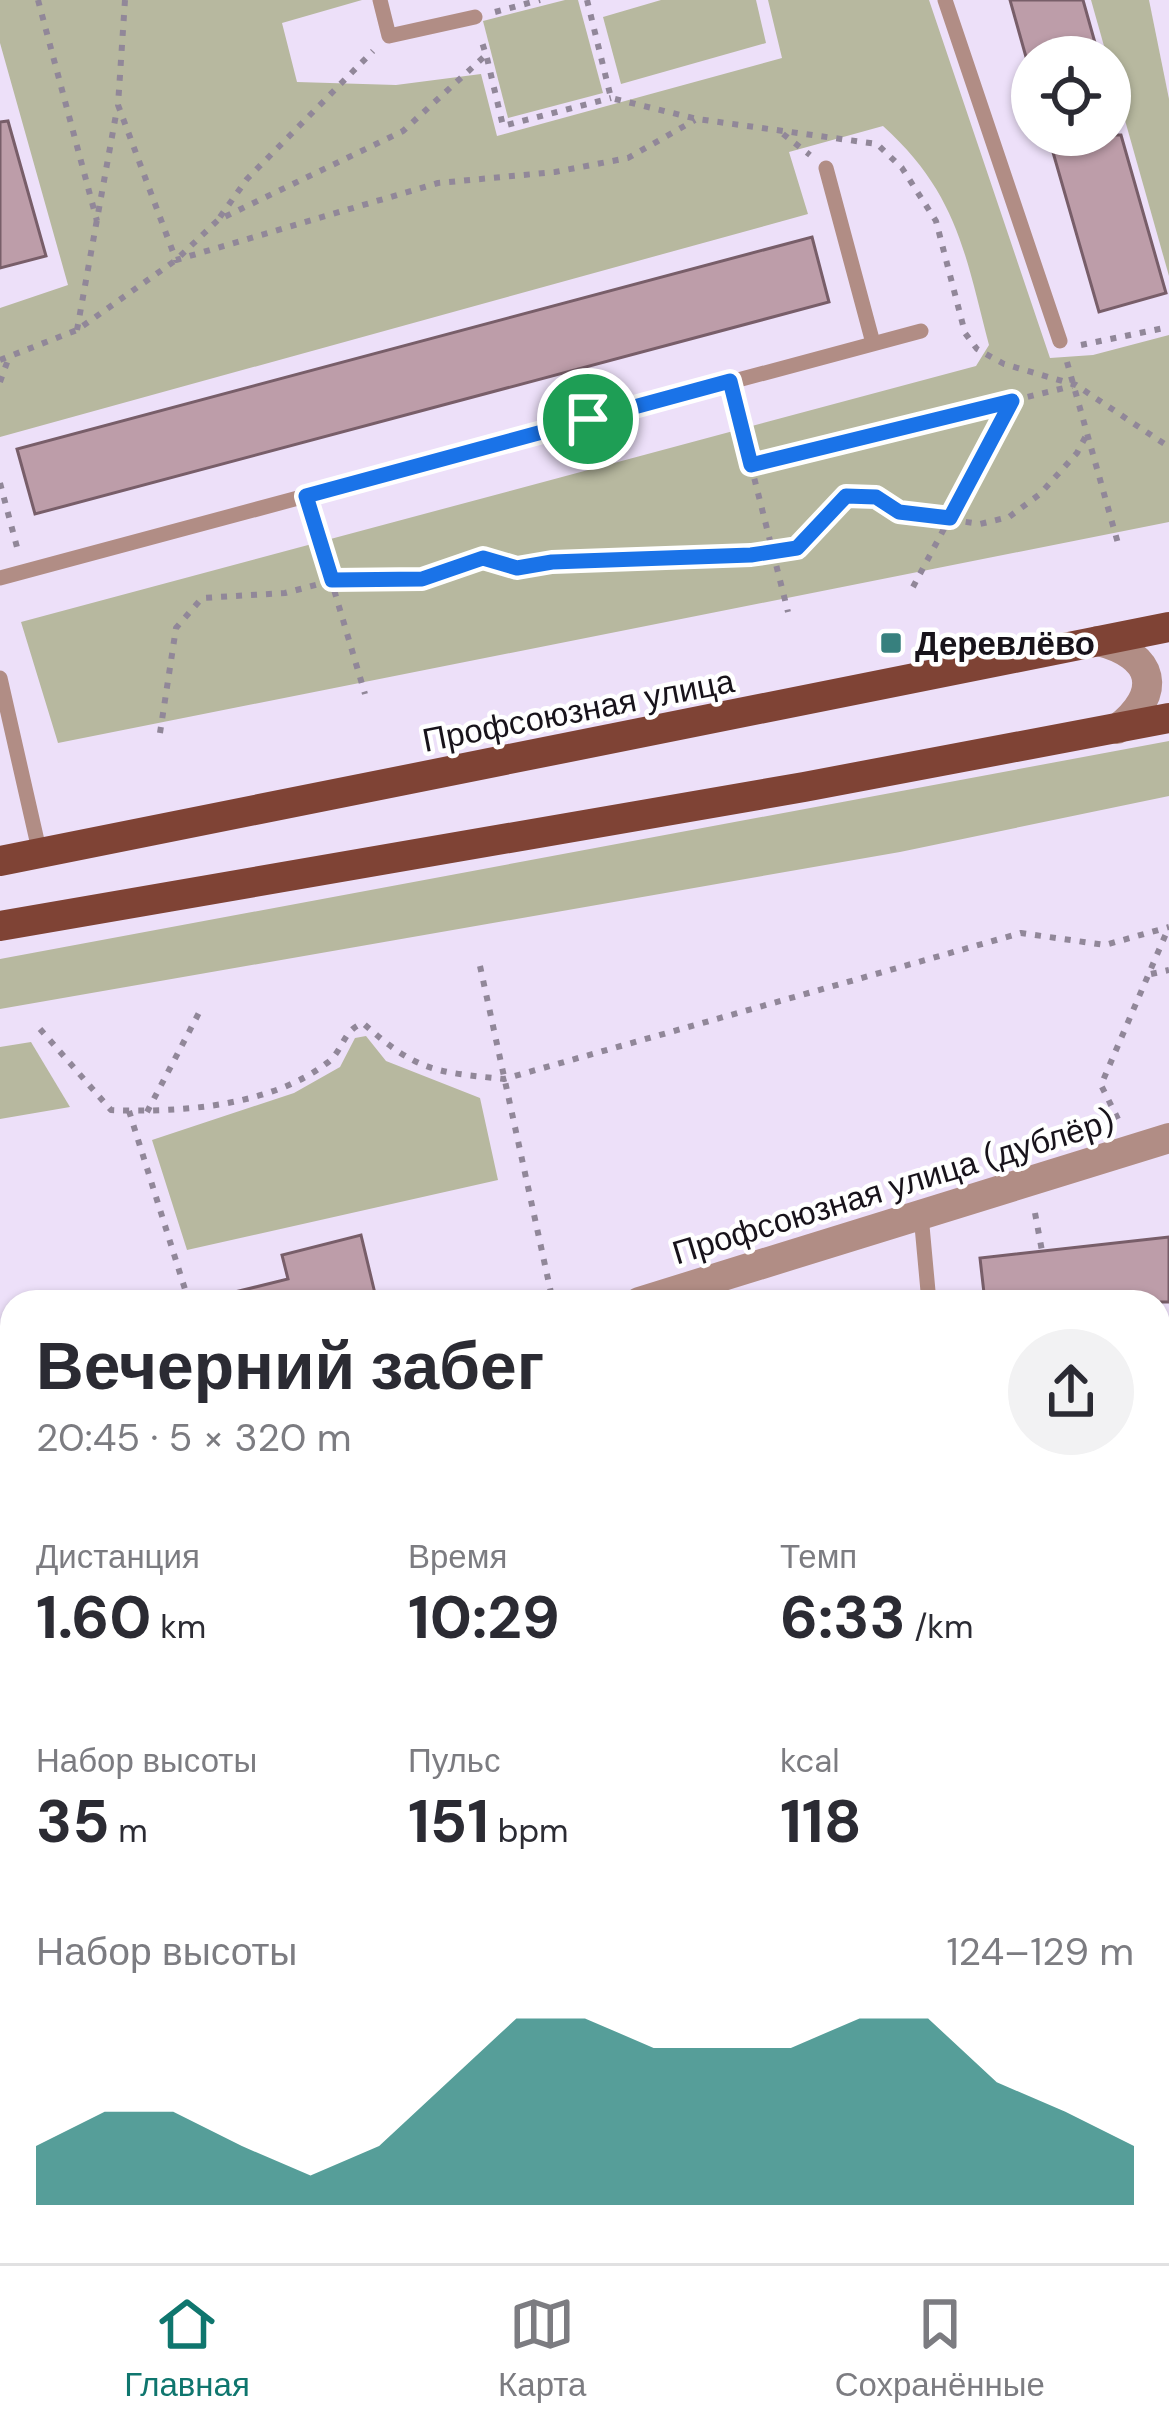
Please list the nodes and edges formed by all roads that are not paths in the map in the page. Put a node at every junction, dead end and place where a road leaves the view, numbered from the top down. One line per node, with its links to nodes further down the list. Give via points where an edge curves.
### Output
1 (380, 0): 3 (lane, via 389,36)
2 (945, 0): 6 (lane)
3 (475, 17)
4 (826, 167): 7 (lane)
5 (921, 332): 7 (lane)
6 (1060, 341)
7 (873, 343): 8 (lane)
8 (0, 578)
9 (1169, 627): 10 (main road, Профсоюзная улица)
10 (1098, 641): 14 (street, via 1118,646 1146,670 1144,702); 15 (main road, Профсоюзная улица)
11 (0, 678): 12 (lane)
12 (4, 712): 15 (lane)
13 (1169, 718): 14 (main road)
14 (1117, 729): 17 (main road)
15 (40, 854): 16 (main road, Профсоюзная улица)
16 (0, 861)
17 (0, 926)
18 (1168, 1140): 19 (street, Профсоюзная улица (дублёр))
19 (921, 1215): 20 (street, Профсоюзная улица (дублёр)); 21 (lane)
20 (678, 1290)
21 (928, 1290)

